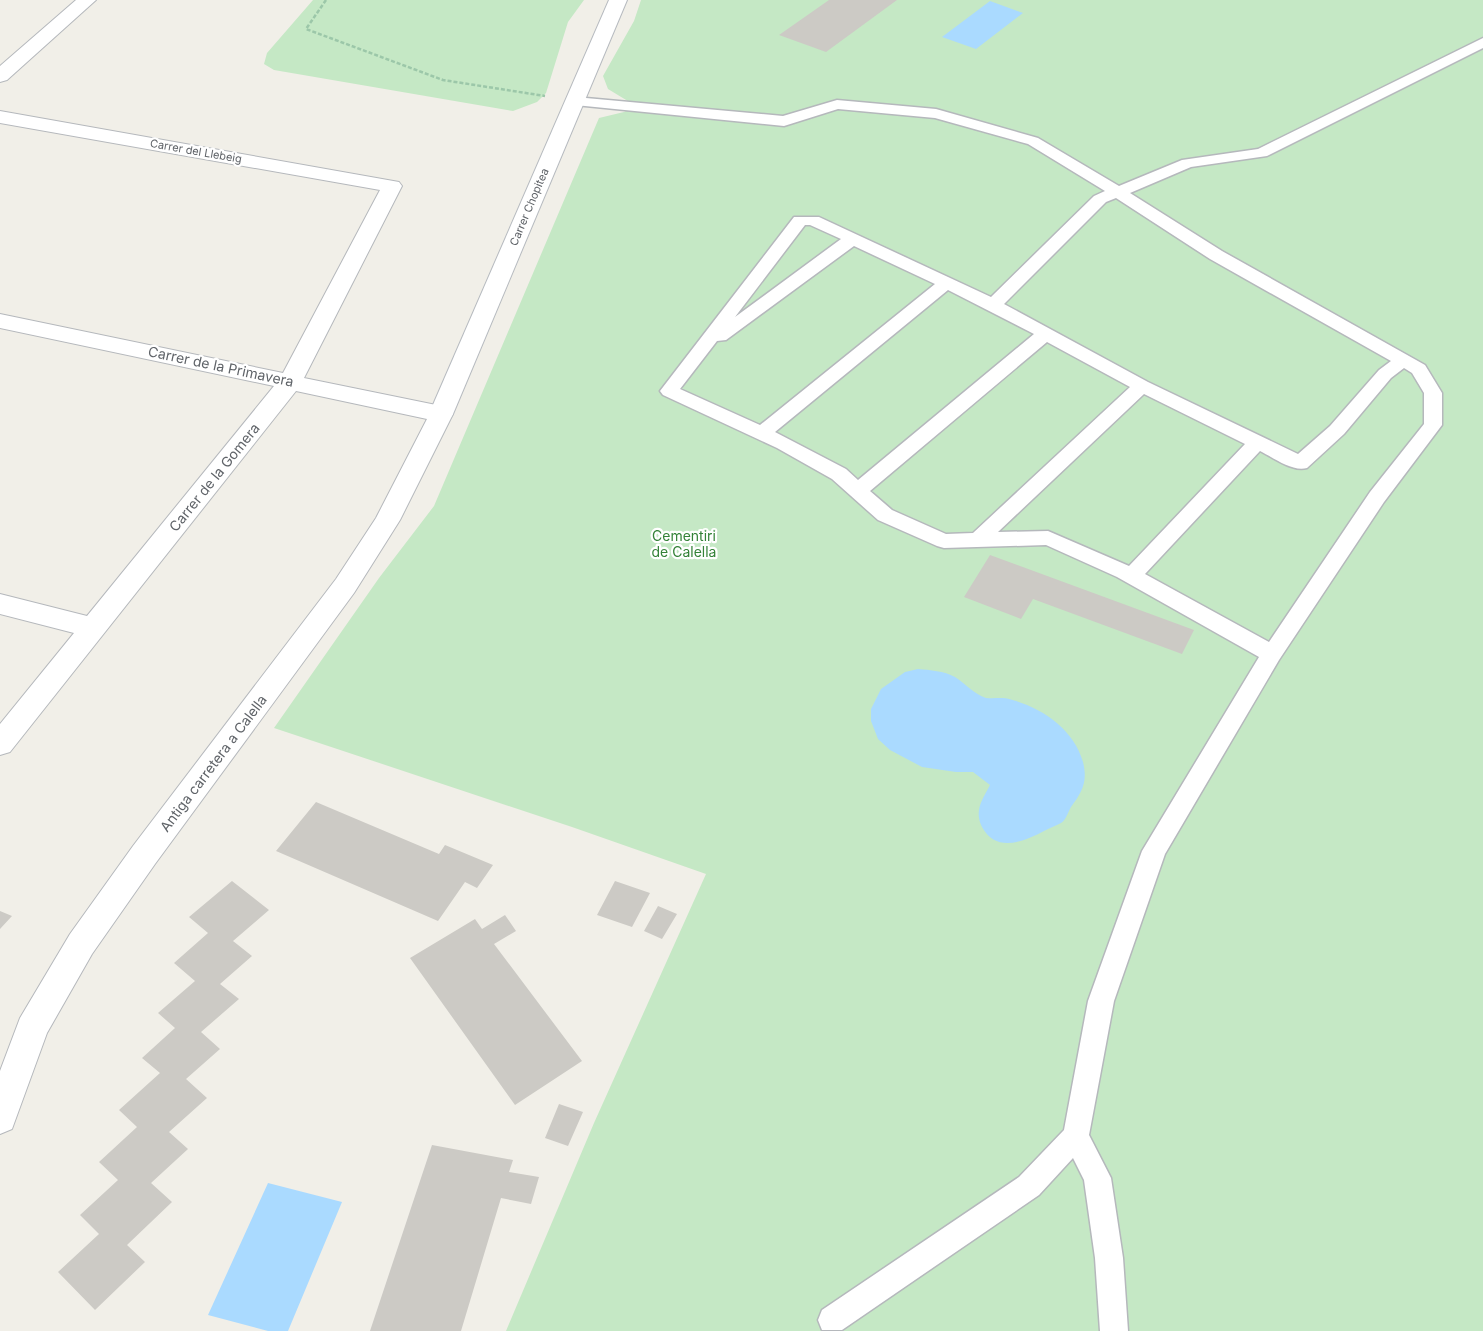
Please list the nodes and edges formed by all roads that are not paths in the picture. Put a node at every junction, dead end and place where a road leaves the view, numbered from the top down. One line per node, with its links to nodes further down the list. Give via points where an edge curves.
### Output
1 (88, 0): 4 (street)
2 (618, 0): 5 (street, Carrer Chopitea)
3 (1483, 42): 8 (lane, via 1262,153 1188,163)
4 (0, 76)
5 (575, 101): 8 (lane, via 784,122 837,104 936,114 1033,141); 18 (street, Carrer Chopitea)
6 (0, 117): 7 (street, Carrer del Llebeig)
7 (392, 186): 16 (street, Carrer de la Gomera)
8 (1118, 192): 11 (lane, via 1100,199); 15 (lane, via 1216,255)
9 (852, 239): 10 (lane); 14 (lane); 14 (lane, via 813,220 800,220)
10 (947, 283): 11 (lane); 19 (lane)
11 (993, 305): 13 (lane)
12 (0, 321): 16 (street, Carrer de la Primavera)
13 (1045, 334): 17 (lane); 21 (lane)
14 (699, 351): 19 (lane, via 669,391)
15 (1403, 360): 20 (lane, via 1385,374 1337,430 1300,463); 26 (lane, via 1419,369 1433,393 1433,425 1377,497)
16 (291, 381): 18 (street, Carrer de la Primavera); 25 (street, Carrer de la Gomera)
17 (1142, 386): 20 (lane); 22 (lane)
18 (441, 414): 28 (street, Antiga carretera a Calella, via 387,520 345,586 81,944 32,1028)
19 (761, 434): 21 (lane, via 839,474)
20 (1258, 442): 23 (lane)
21 (858, 491): 22 (lane, via 885,515 944,541)
22 (978, 540): 23 (lane, via 1048,538)
23 (1131, 576): 26 (lane)
24 (0, 604): 25 (street)
25 (94, 628): 27 (street, Carrer de la Gomera)
26 (1272, 654): 29 (lane, via 1154,850 1101,1001)
27 (0, 744)
28 (0, 1118)
29 (1076, 1136): 30 (lane, via 1029,1186); 31 (lane, via 1097,1178 1109,1258)
30 (832, 1320)
31 (1114, 1331)

